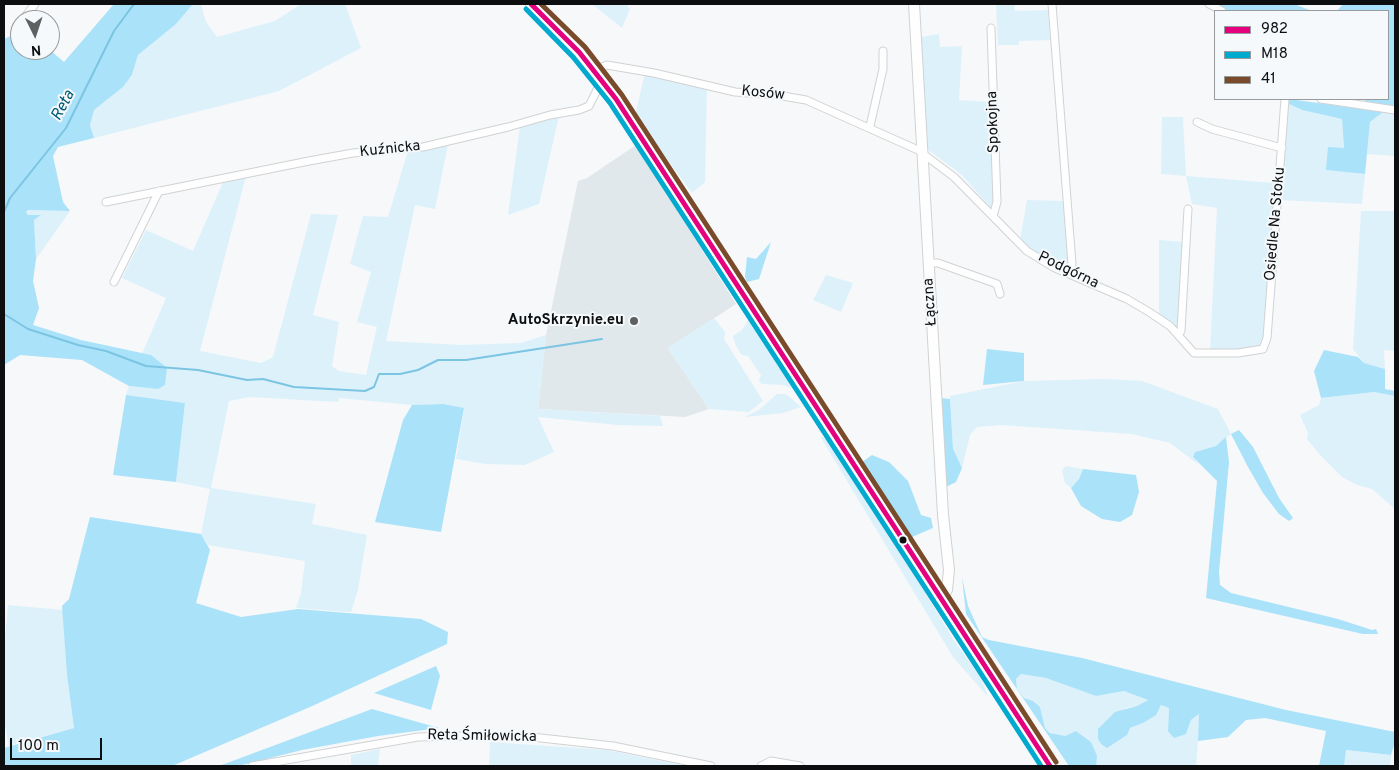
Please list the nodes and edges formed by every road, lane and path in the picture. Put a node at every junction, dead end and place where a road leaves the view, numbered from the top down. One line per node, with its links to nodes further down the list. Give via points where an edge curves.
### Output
1 (531, 4): 8 (main road)
2 (914, 4): 16 (main road, Łączna)
3 (1052, 4): 22 (street, via 1072,264)
4 (1209, 4): 5 (street)
5 (1220, 10)
6 (991, 28): 20 (street, Spokojna, via 997,202)
7 (883, 51): 14 (street, via 883,69)
8 (594, 70): 9 (main road); 14 (street, Kosów, via 607,65 736,92 796,98)
9 (602, 80): 17 (street, Kuźnicka, via 589,106 579,110 423,147 308,160); 27 (main road)
10 (1285, 100): 15 (street, Osiedle Na Stoku)
11 (1328, 100): 12 (street)
12 (1395, 110)
13 (1197, 122): 15 (street)
14 (870, 126): 16 (street, Kosów)
15 (1282, 148): 26 (street, Osiedle Na Stoku, via 1267,338)
16 (923, 153): 20 (street, Podgórna, via 954,177); 21 (main road, Łączna)
17 (159, 191): 18 (street, Kuźnicka); 23 (street)
18 (106, 202)
19 (1188, 209): 25 (street, via 1181,331)
20 (993, 216): 22 (street, Podgórna, via 1027,251)
21 (929, 262): 24 (street, via 997,284); 27 (main road, Łączna, via 949,570 947,590)
22 (1068, 273): 25 (street, Podgórna, via 1127,299 1170,326)
23 (114, 282)
24 (1000, 294)
25 (1178, 335): 26 (street, Podgórna, via 1194,353 1238,353)
26 (1263, 349)
27 (941, 598): 32 (main road)
28 (252, 766): 29 (street, Reta Śmiłowicka, via 418,737 456,736 532,737 614,746)
29 (711, 766)
30 (761, 766): 31 (street, via 771,761)
31 (800, 766)
32 (1050, 766)

